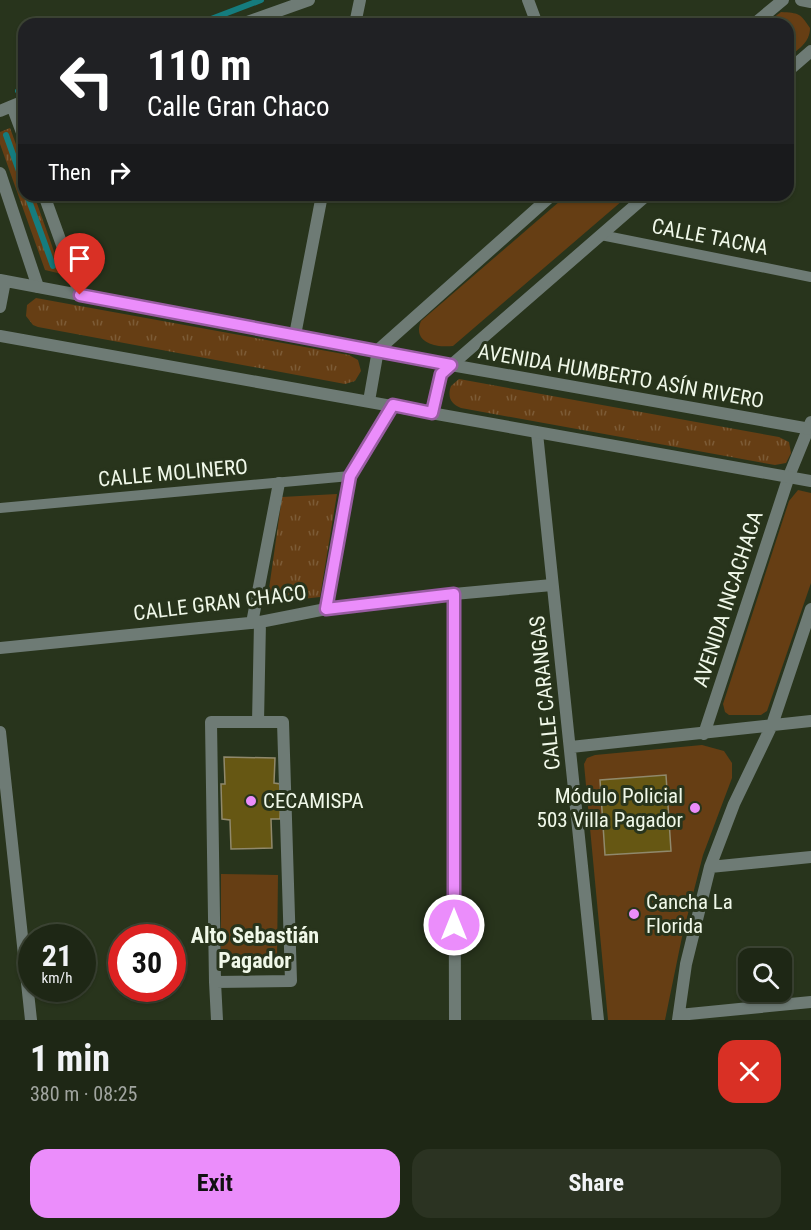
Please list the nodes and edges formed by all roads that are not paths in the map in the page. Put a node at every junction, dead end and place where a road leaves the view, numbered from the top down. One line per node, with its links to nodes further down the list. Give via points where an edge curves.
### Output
1 (309, 0): 7 (street)
2 (360, 0): 8 (street)
3 (528, 0): 9 (street)
4 (783, 0): 10 (street)
5 (801, 0): 6 (street)
6 (811, 2)
7 (259, 18)
8 (356, 18)
9 (535, 18)
10 (761, 18)
11 (811, 51): 12 (street)
12 (794, 66)
13 (18, 104): 14 (street)
14 (0, 111)
15 (0, 173): 23 (street)
16 (46, 201): 24 (street)
17 (321, 201): 26 (street)
18 (545, 201): 28 (street)
19 (640, 201): 20 (street)
20 (601, 235): 21 (lane, CALLE TACNA); 29 (street)
21 (811, 277)
22 (2, 280): 23 (street, AVENIDA HUMBERTO ASÍN RIVERO); 25 (street)
23 (38, 287): 24 (street, AVENIDA HUMBERTO ASÍN RIVERO)
24 (80, 295): 26 (street, AVENIDA HUMBERTO ASÍN RIVERO)
25 (0, 307)
26 (295, 335): 28 (street, AVENIDA HUMBERTO ASÍN RIVERO)
27 (0, 336): 30 (street)
28 (378, 350): 29 (street, AVENIDA HUMBERTO ASÍN RIVERO); 30 (street)
29 (451, 365): 32 (street, via 441,374); 33 (street, AVENIDA HUMBERTO ASÍN RIVERO)
30 (369, 400): 31 (street)
31 (393, 405): 32 (street); 35 (street)
32 (432, 413): 34 (street)
33 (810, 427): 36 (street, AVENIDA INCACHACA)
34 (537, 433): 36 (street); 40 (street, CALLE CARANGAS)
35 (350, 476): 38 (lane, CALLE MOLINERO); 42 (street)
36 (789, 476): 37 (street); 50 (street, AVENIDA INCACHACA)
37 (811, 481)
38 (279, 483): 39 (lane, CALLE MOLINERO); 44 (street)
39 (0, 508)
40 (552, 585): 41 (street, CALLE GRAN CHACO); 51 (street, CALLE CARANGAS)
41 (454, 594): 42 (street, CALLE GRAN CHACO); 60 (street)
42 (326, 609): 44 (street, CALLE GRAN CHACO)
43 (811, 609): 48 (street)
44 (256, 622): 45 (street, CALLE GRAN CHACO); 47 (street)
45 (0, 648)
46 (811, 721): 48 (street)
47 (258, 722): 54 (street, via 211,722); 54 (street, via 283,722 291,981)
48 (772, 725): 50 (street); 53 (street, via 734,804)
49 (0, 732): 58 (street)
50 (704, 734): 51 (street)
51 (571, 747): 61 (street, CALLE CARANGAS)
52 (811, 857): 53 (street)
53 (710, 867): 57 (street, via 686,964)
54 (215, 982): 59 (street)
55 (811, 1002): 56 (street)
56 (763, 1007): 57 (street); 62 (street)
57 (679, 1017)
58 (31, 1020)
59 (217, 1020)
60 (455, 1020)
61 (598, 1020)
62 (764, 1020)

